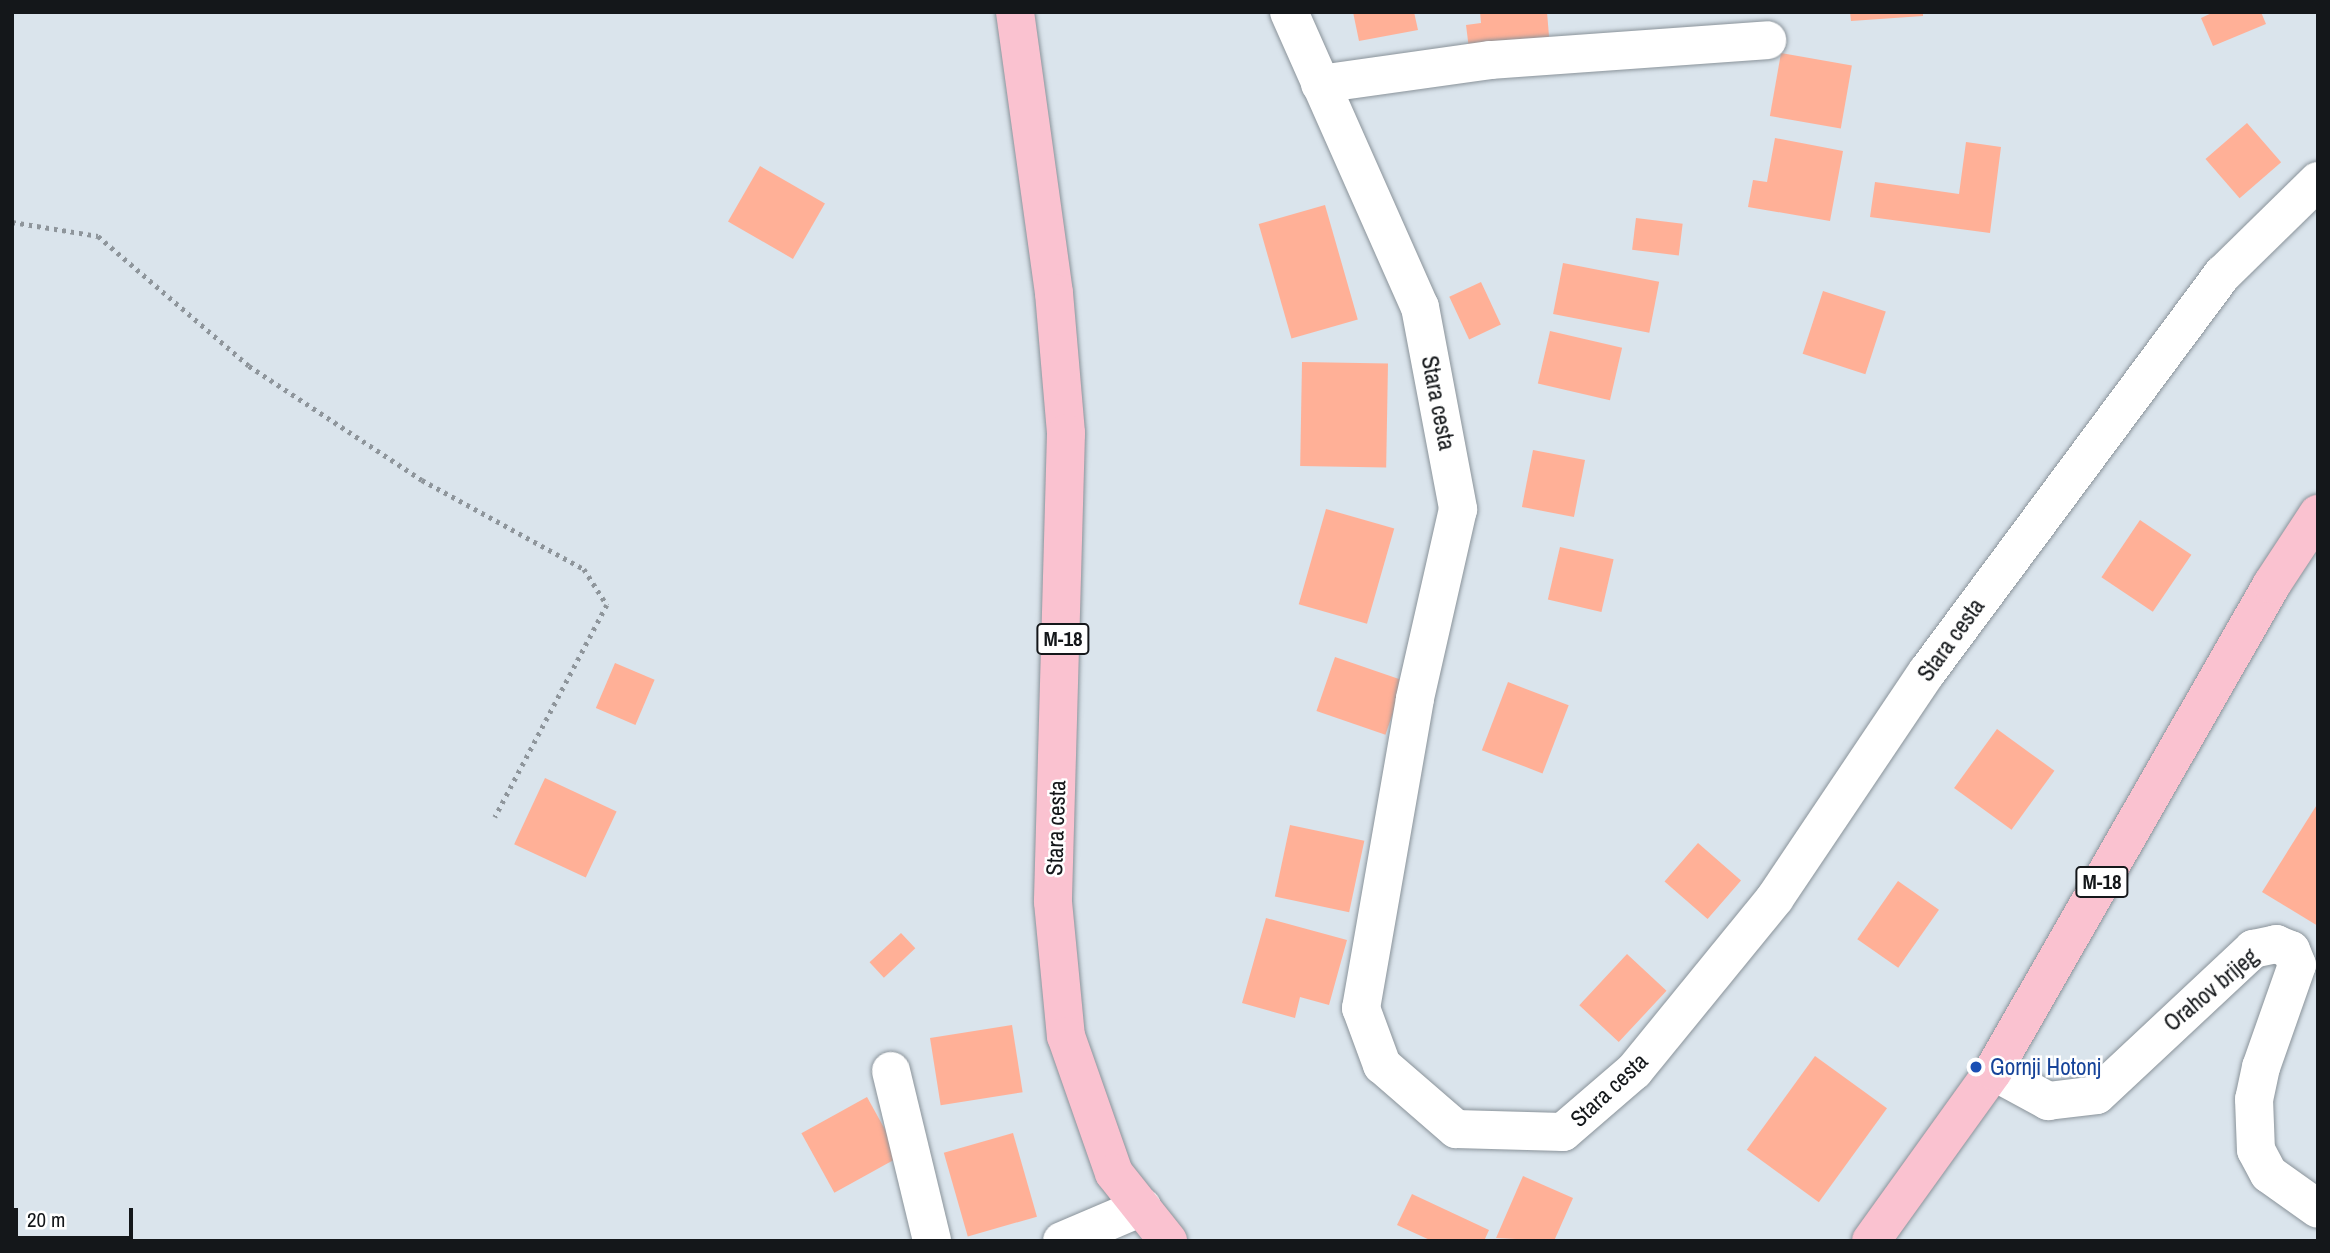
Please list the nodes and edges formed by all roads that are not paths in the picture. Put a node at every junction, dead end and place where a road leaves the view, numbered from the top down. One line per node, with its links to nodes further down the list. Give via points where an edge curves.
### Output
1 (1015, 12): 9 (main road, Stara cesta / M-18, via 1054,293 1066,433 1053,902 1066,1036 1114,1174)
2 (1289, 12): 4 (street, Stara cesta)
3 (1767, 40): 4 (street, via 1491,60)
4 (1320, 84): 5 (street, Stara cesta, via 1420,307 1458,509 1415,699 1361,1008 1382,1065 1456,1129 1563,1132 1634,1071 1776,898 1927,672 2223,274)
5 (2318, 181)
6 (2318, 514): 8 (main road, M-18, via 2272,584)
7 (891, 1071): 11 (street)
8 (1993, 1071): 10 (street, Orahov brijeg, via 2048,1101 2097,1095 2253,948 2276,944 2291,950 2297,965 2254,1099 2256,1150 2269,1174); 14 (main road, M-18)
9 (1142, 1208): 12 (street); 13 (main road, Stara cesta / M-18)
10 (2318, 1209)
11 (932, 1241)
12 (1062, 1241)
13 (1168, 1241)
14 (1871, 1241)

